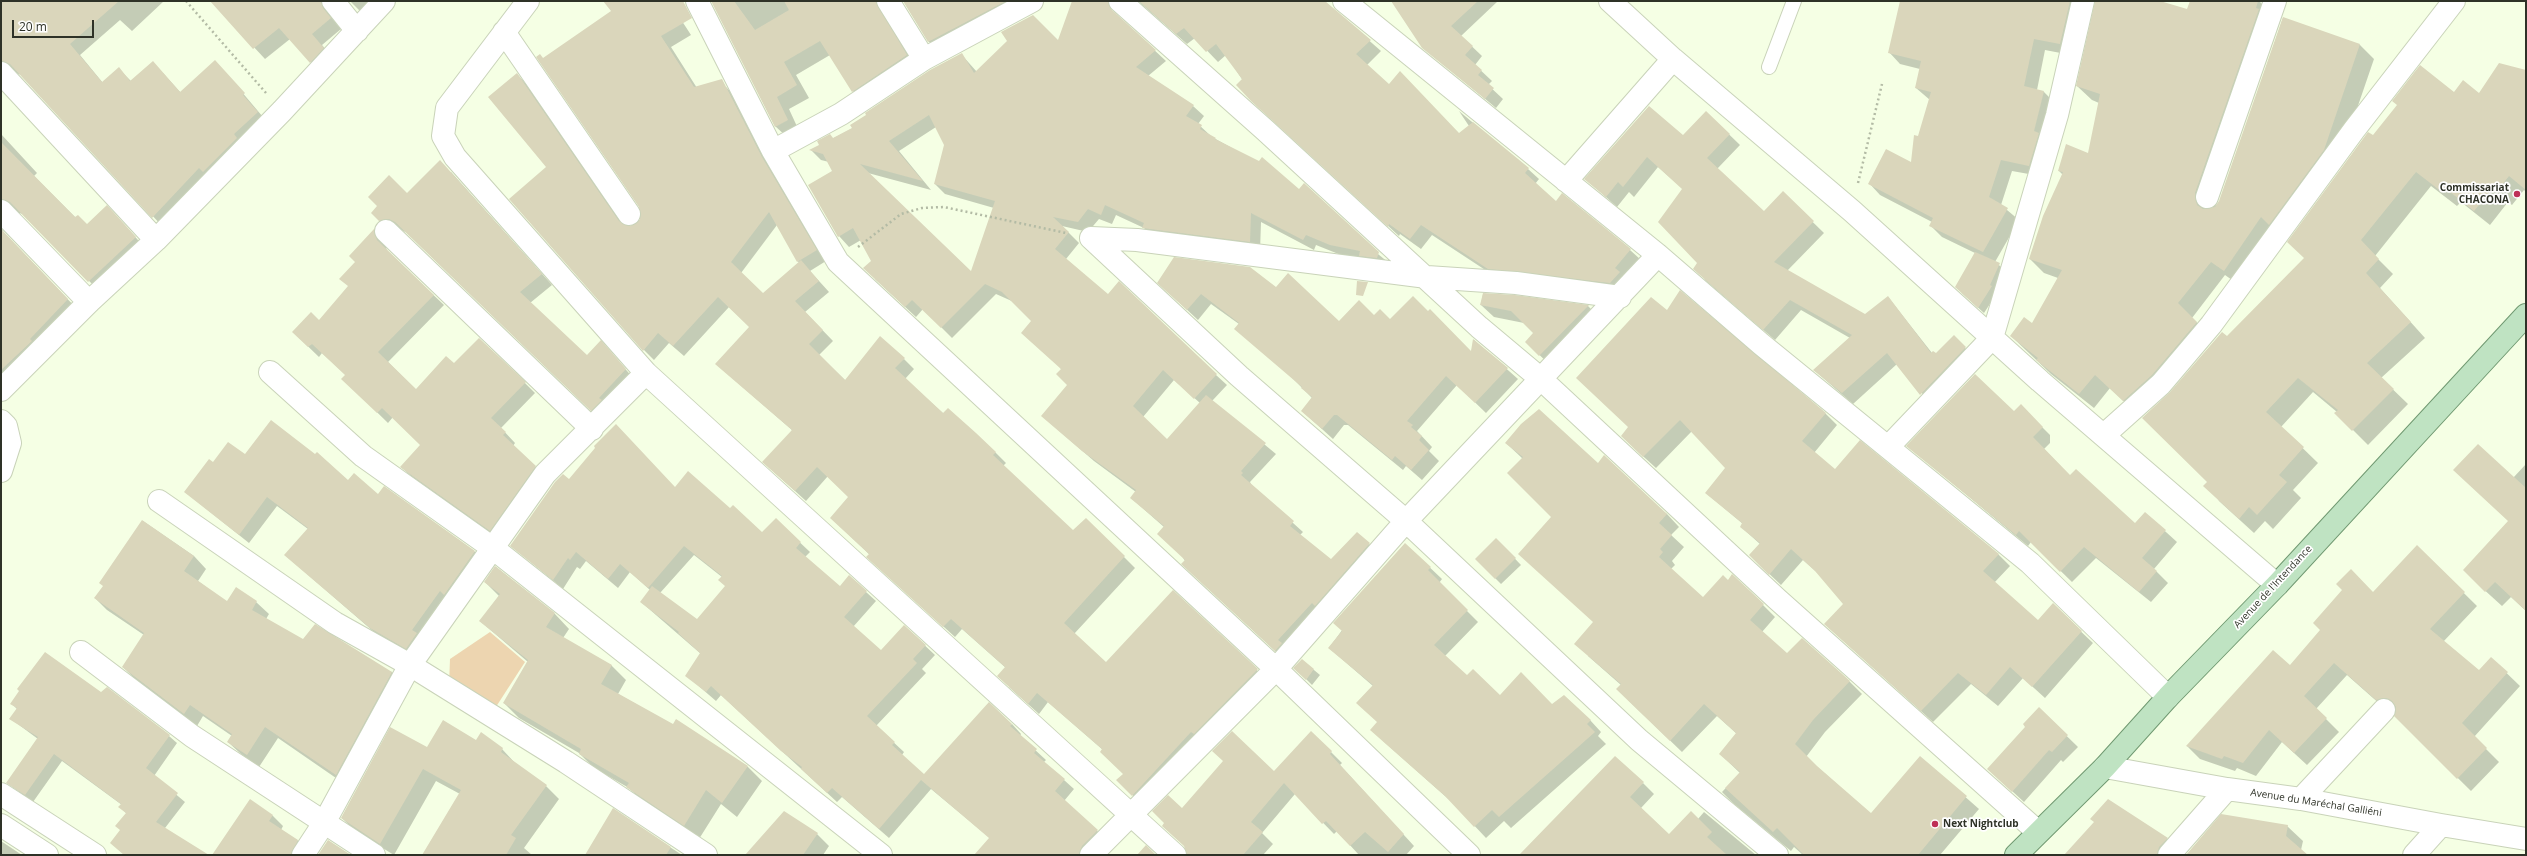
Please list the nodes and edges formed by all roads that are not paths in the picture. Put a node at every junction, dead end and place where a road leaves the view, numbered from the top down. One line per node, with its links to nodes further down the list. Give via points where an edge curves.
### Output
1 (333, 1): 14 (street)
2 (384, 1): 14 (street)
3 (528, 1): 15 (street)
4 (697, 1): 20 (street)
5 (888, 1): 17 (street)
6 (1032, 1): 17 (street)
7 (1120, 1): 28 (street)
8 (1344, 1): 21 (street)
9 (1610, 1): 16 (street)
10 (1794, 1): 18 (lane)
11 (2083, 1): 32 (street, via 2057,115)
12 (2275, 1): 22 (street)
13 (2454, 1): 39 (street, via 2354,130 2212,325 2161,384)
14 (357, 31): 26 (street)
15 (504, 32): 24 (street); 34 (street, via 447,108 443,136 455,157)
16 (1673, 59): 21 (street); 32 (street, via 1852,211)
17 (924, 60): 20 (street, via 841,114)
18 (1768, 67)
19 (1, 73): 26 (street)
20 (773, 151): 48 (street, via 838,262)
21 (1566, 181): 27 (street)
22 (2207, 197)
23 (1, 211): 30 (street)
24 (629, 214)
25 (386, 231): 38 (street)
26 (156, 240): 30 (street)
27 (1658, 255): 29 (street); 40 (street, via 1761,344)
28 (1427, 277): 29 (street, via 1516,283); 35 (street, via 1479,327); 43 (street, via 1137,240 1091,238 1239,376)
29 (1620, 297): 35 (street)
30 (89, 302): 36 (street)
31 (2526, 315): 45 (main road, Avenue de l'Intendance)
32 (1992, 338): 39 (street); 40 (street)
33 (270, 372): 44 (street, via 363,456)
34 (646, 373): 38 (street); 55 (street, via 872,576)
35 (1541, 379): 43 (street); 59 (street, via 1777,599)
36 (1, 390)
37 (1, 421): 41 (street, via 6,426 10,443)
38 (592, 429): 44 (street, via 545,474)
39 (2104, 435): 45 (street)
40 (1889, 446): 49 (street, via 2030,563)
41 (1, 471)
42 (160, 501): 47 (street, via 335,623)
43 (1406, 521): 48 (street); 70 (street, via 1639,740)
44 (494, 548): 47 (street); 66 (street)
45 (2277, 584): 49 (main road, Avenue de l'Intendance)
46 (81, 652): 56 (street, via 192,736)
47 (410, 665): 56 (street); 65 (street, via 566,762)
48 (1276, 669): 55 (street); 69 (street)
49 (2168, 697): 51 (main road, Avenue de l'Intendance)
50 (2384, 710): 54 (street)
51 (2105, 767): 52 (street, Avenue du Maréchal Galliéni); 59 (main road, Avenue de l'Intendance)
52 (2227, 789): 54 (street, Avenue du Maréchal Galliéni); 72 (street)
53 (1, 794): 62 (street)
54 (2301, 798): 58 (street, Avenue du Maréchal Galliéni)
55 (1129, 814): 67 (street); 68 (street)
56 (324, 823): 63 (street); 64 (street)
57 (1, 825): 61 (street)
58 (2441, 825): 60 (street, Avenue du Maréchal Galliéni); 73 (street)
59 (2038, 832): 71 (main road, Avenue de l'Intendance)
60 (2526, 838)
61 (47, 855)
62 (95, 855)
63 (303, 855)
64 (374, 855)
65 (706, 855)
66 (882, 855)
67 (1091, 855)
68 (1175, 855)
69 (1469, 855)
70 (1777, 855)
71 (2016, 855)
72 (2169, 855)
73 (2414, 855)

